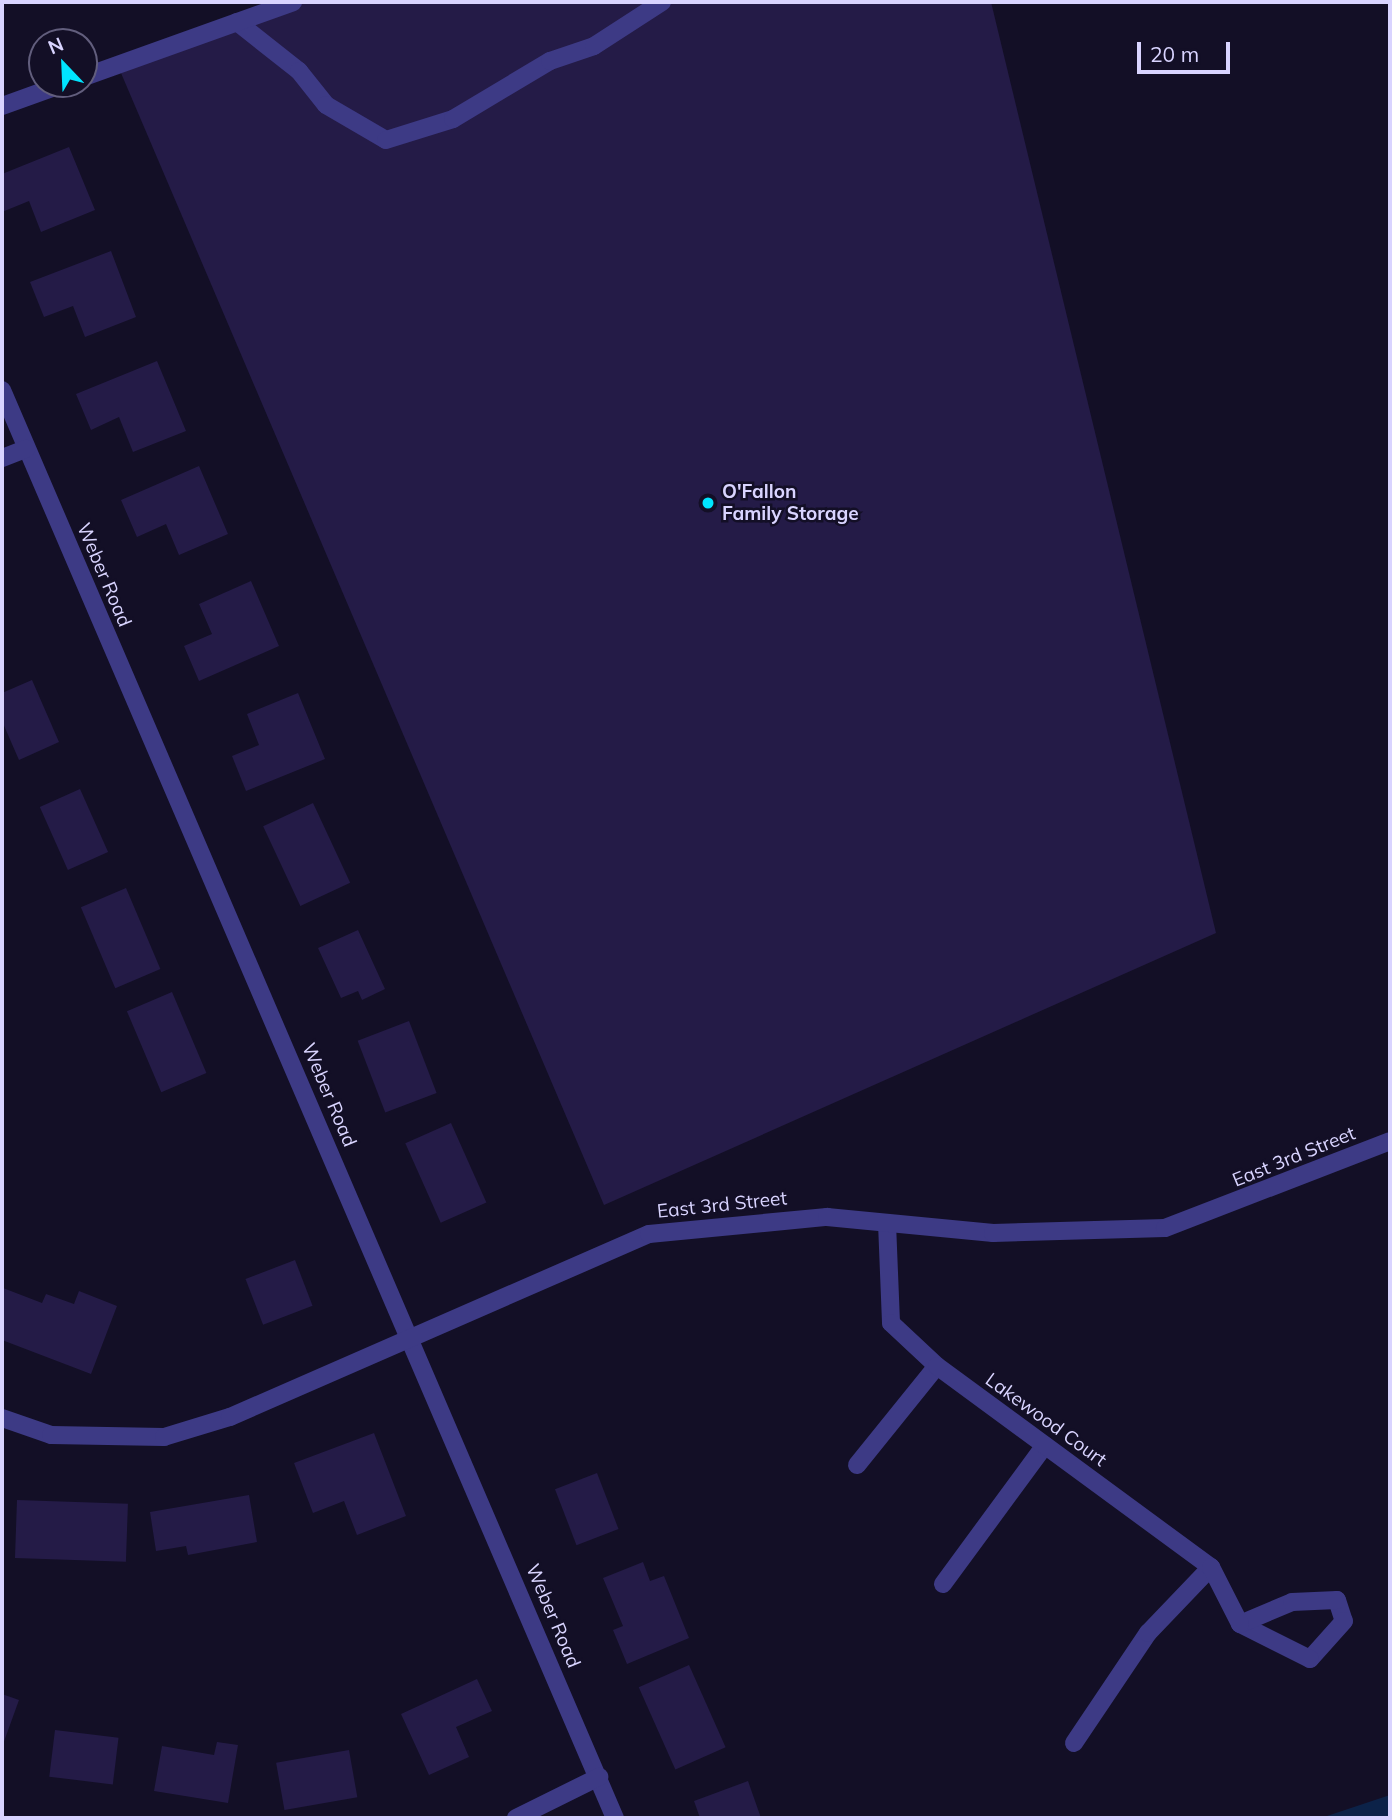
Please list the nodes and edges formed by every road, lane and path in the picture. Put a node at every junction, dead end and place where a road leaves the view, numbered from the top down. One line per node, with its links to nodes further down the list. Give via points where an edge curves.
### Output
1 (293, 2): 3 (street)
2 (662, 2): 3 (street, via 594,46 550,61 453,119 386,140 326,105 299,71)
3 (237, 22): 4 (street)
4 (98, 72)
5 (28, 97): 6 (street)
6 (2, 106)
7 (2, 390): 8 (street, Weber Road)
8 (26, 449): 9 (street); 12 (street, Weber Road)
9 (2, 458)
10 (1390, 1140): 11 (street, East 3rd Street, via 1165,1228 993,1233)
11 (887, 1223): 12 (street, East 3rd Street, via 766,1218 649,1234); 13 (street, Lakewood Court, via 891,1324)
12 (412, 1340): 14 (street, East 3rd Street, via 230,1417 164,1437 51,1435); 21 (street, Weber Road)
13 (937, 1366): 15 (street, Lakewood Court); 16 (street)
14 (2, 1418)
15 (1045, 1446): 17 (street, Lakewood Court); 18 (street)
16 (857, 1465)
17 (1211, 1567): 19 (street, Lakewood Court); 20 (street, via 1147,1633)
18 (943, 1584)
19 (1240, 1624): 19 (street, via 1292,1602 1337,1600 1344,1611 1336,1632 1310,1659)
20 (1074, 1743)
21 (598, 1777): 22 (street); 23 (street, Weber Road)
22 (516, 1818)
23 (615, 1818)

